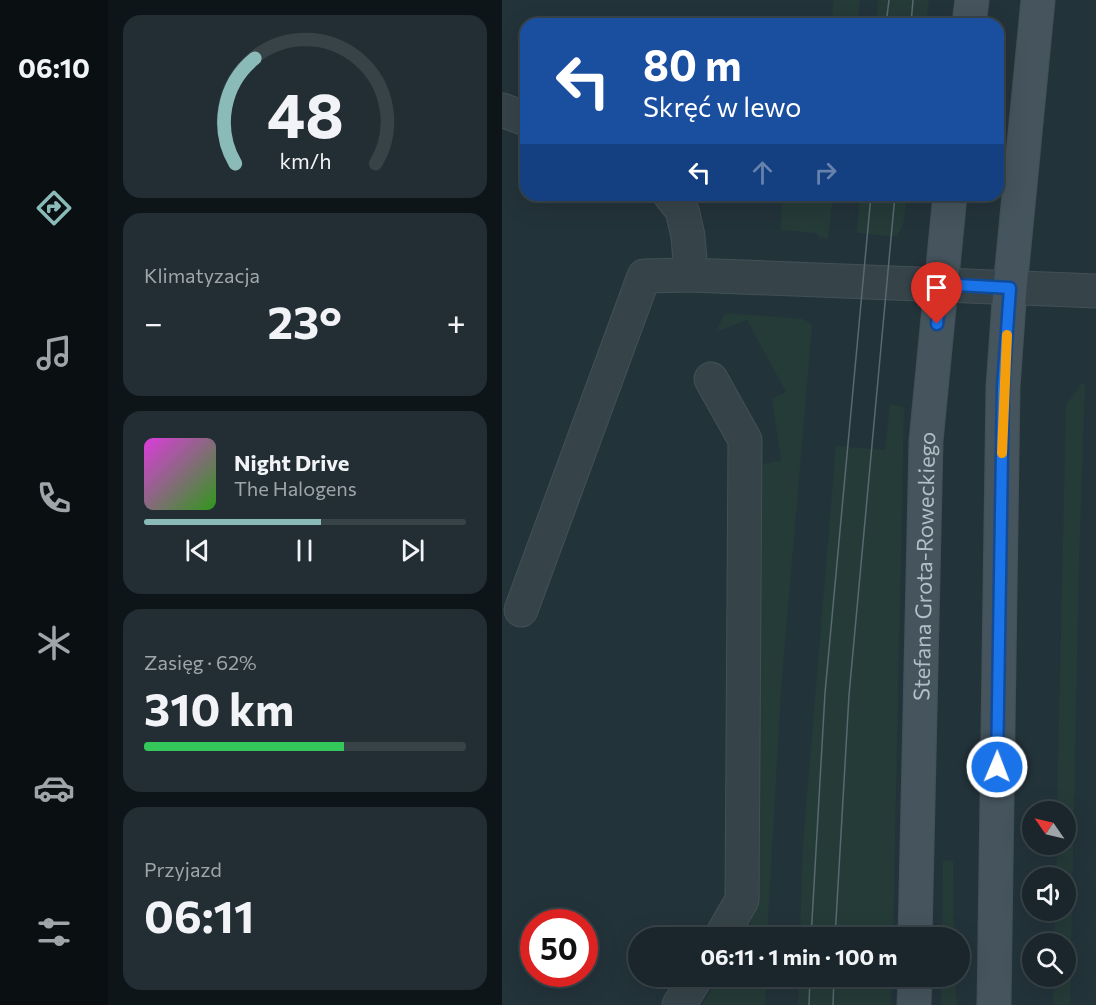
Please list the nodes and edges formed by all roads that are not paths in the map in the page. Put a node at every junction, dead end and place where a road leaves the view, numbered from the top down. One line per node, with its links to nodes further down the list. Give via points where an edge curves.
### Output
1 (972, 0): 3 (main road)
2 (1038, 0): 10 (main road)
3 (970, 18)
4 (502, 110): 5 (street)
5 (520, 117)
6 (675, 201): 8 (street, via 682,210 688,236)
7 (949, 201): 9 (main road, Stefana Grota-Roweckiego)
8 (691, 275): 9 (street); 13 (street, via 644,276)
9 (941, 284): 10 (street); 15 (main road, Stefana Grota-Roweckiego, via 923,505)
10 (1010, 288): 11 (street); 20 (main road, via 1003,387)
11 (1096, 291)
12 (711, 379): 14 (street, via 745,440 742,900)
13 (521, 610)
14 (726, 927)
15 (915, 927)
16 (690, 987): 18 (street)
17 (915, 987): 19 (main road)
18 (679, 1005)
19 (914, 1005)
20 (994, 1005)

